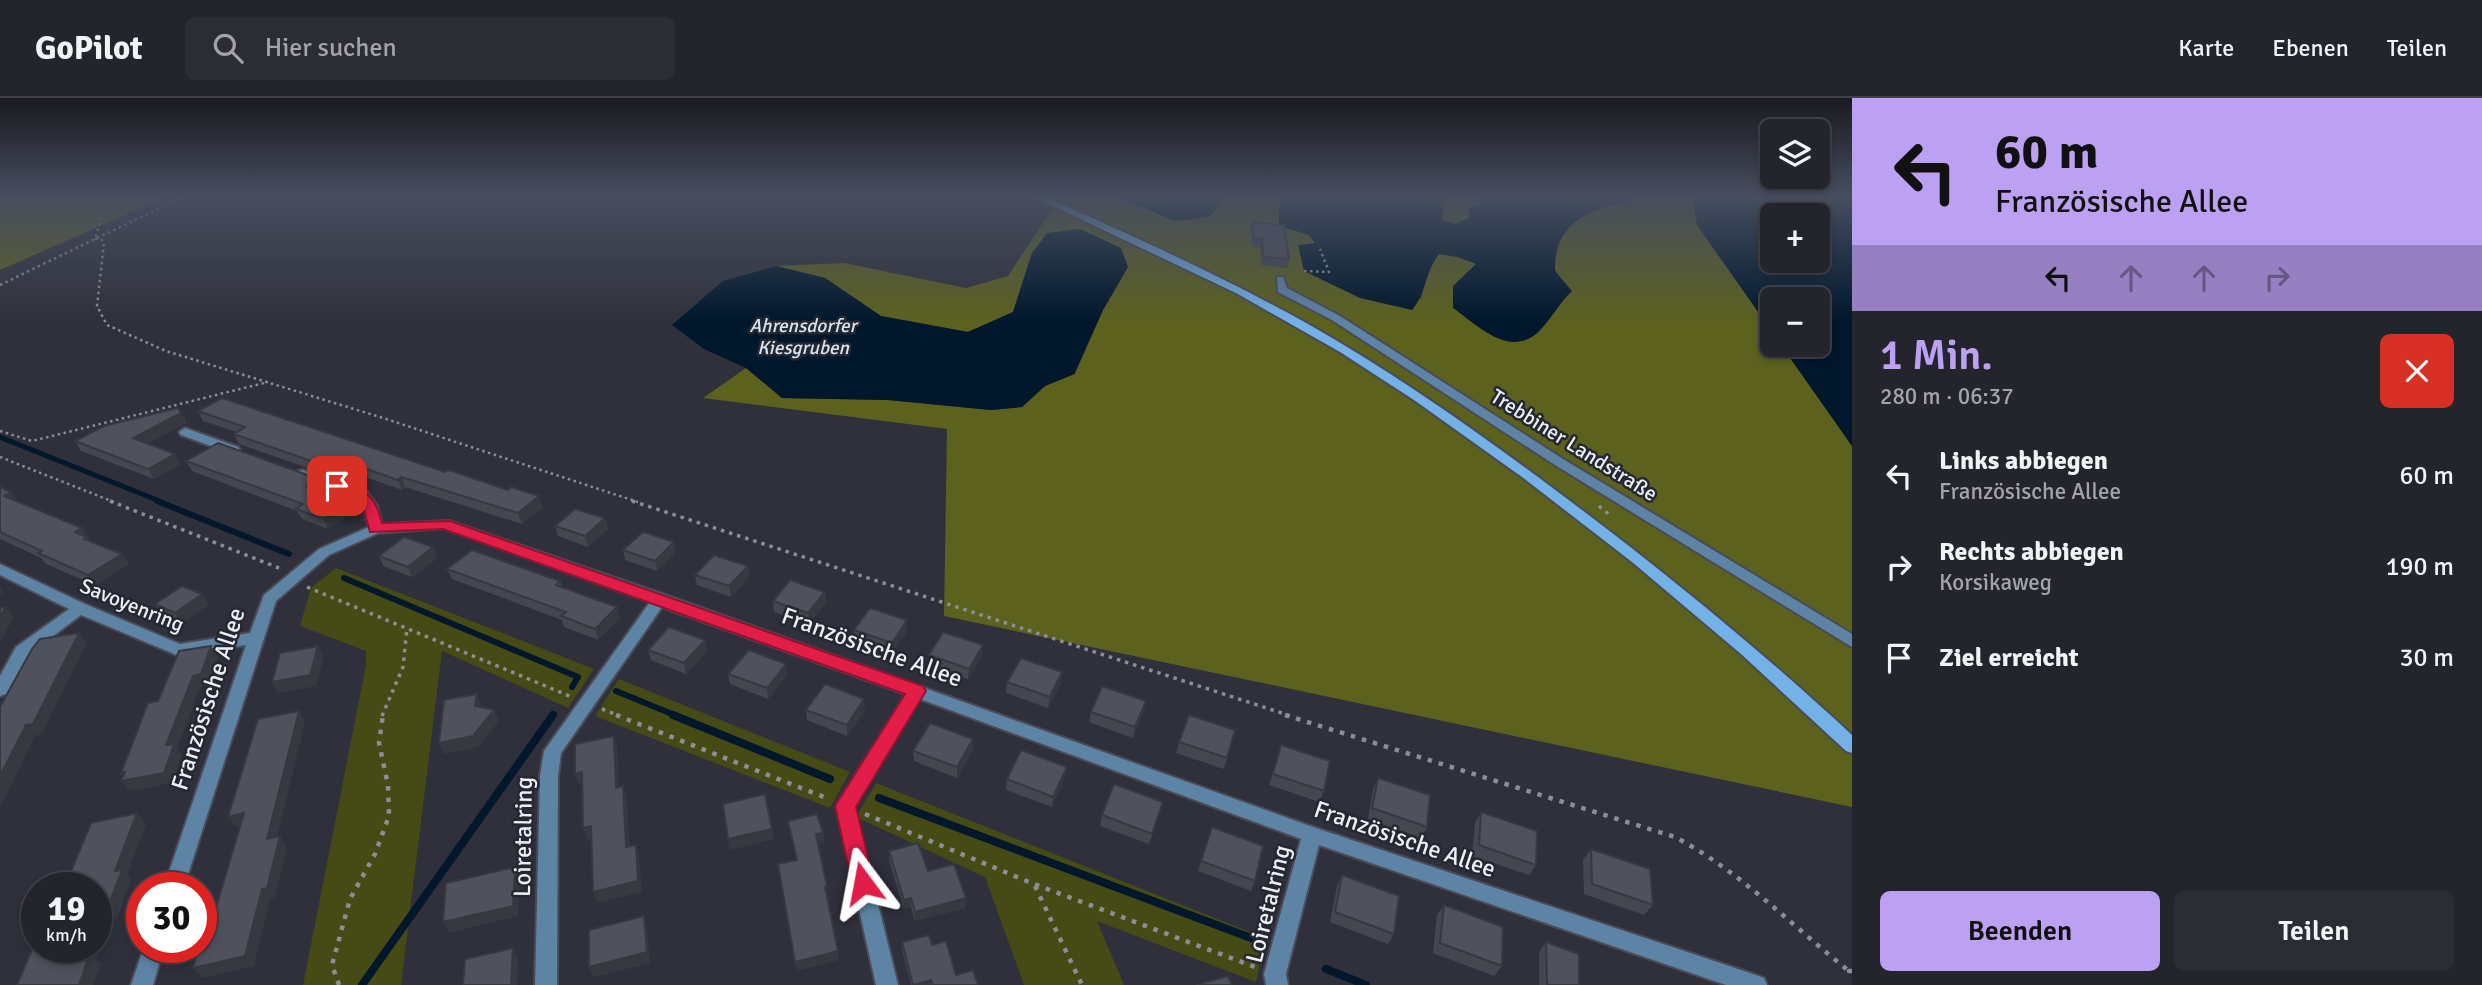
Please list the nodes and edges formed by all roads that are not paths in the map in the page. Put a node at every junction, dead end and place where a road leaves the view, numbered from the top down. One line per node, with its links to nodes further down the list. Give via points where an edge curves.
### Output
1 (1131, 238): 14 (main road, via 1269,307 1469,432 1696,606)
2 (1280, 279): 11 (street, Trebbiner Landstraße, via 1282,289 1336,318 1559,462)
3 (185, 432): 4 (street)
4 (248, 455)
5 (286, 468): 6 (street, via 362,495)
6 (376, 529): 8 (street, Französische Allee, via 444,524); 10 (street, Französische Allee, via 324,552 269,599)
7 (0, 569): 9 (street, Savoyenring)
8 (660, 599): 13 (street, Französische Allee); 20 (street, Loiretalring, via 554,751 549,776)
9 (80, 608): 10 (street, Savoyenring, via 179,650); 12 (street, via 22,651)
10 (255, 638): 16 (street, Französische Allee)
11 (1852, 641)
12 (0, 690)
13 (916, 691): 15 (street, Französische Allee); 21 (street, via 845,806)
14 (1852, 746)
15 (1312, 835): 18 (street, Loiretalring); 22 (street, Französische Allee)
16 (179, 872)
17 (149, 963): 19 (street)
18 (1276, 979)
19 (142, 985)
20 (546, 985)
21 (887, 985)
22 (1756, 985)

